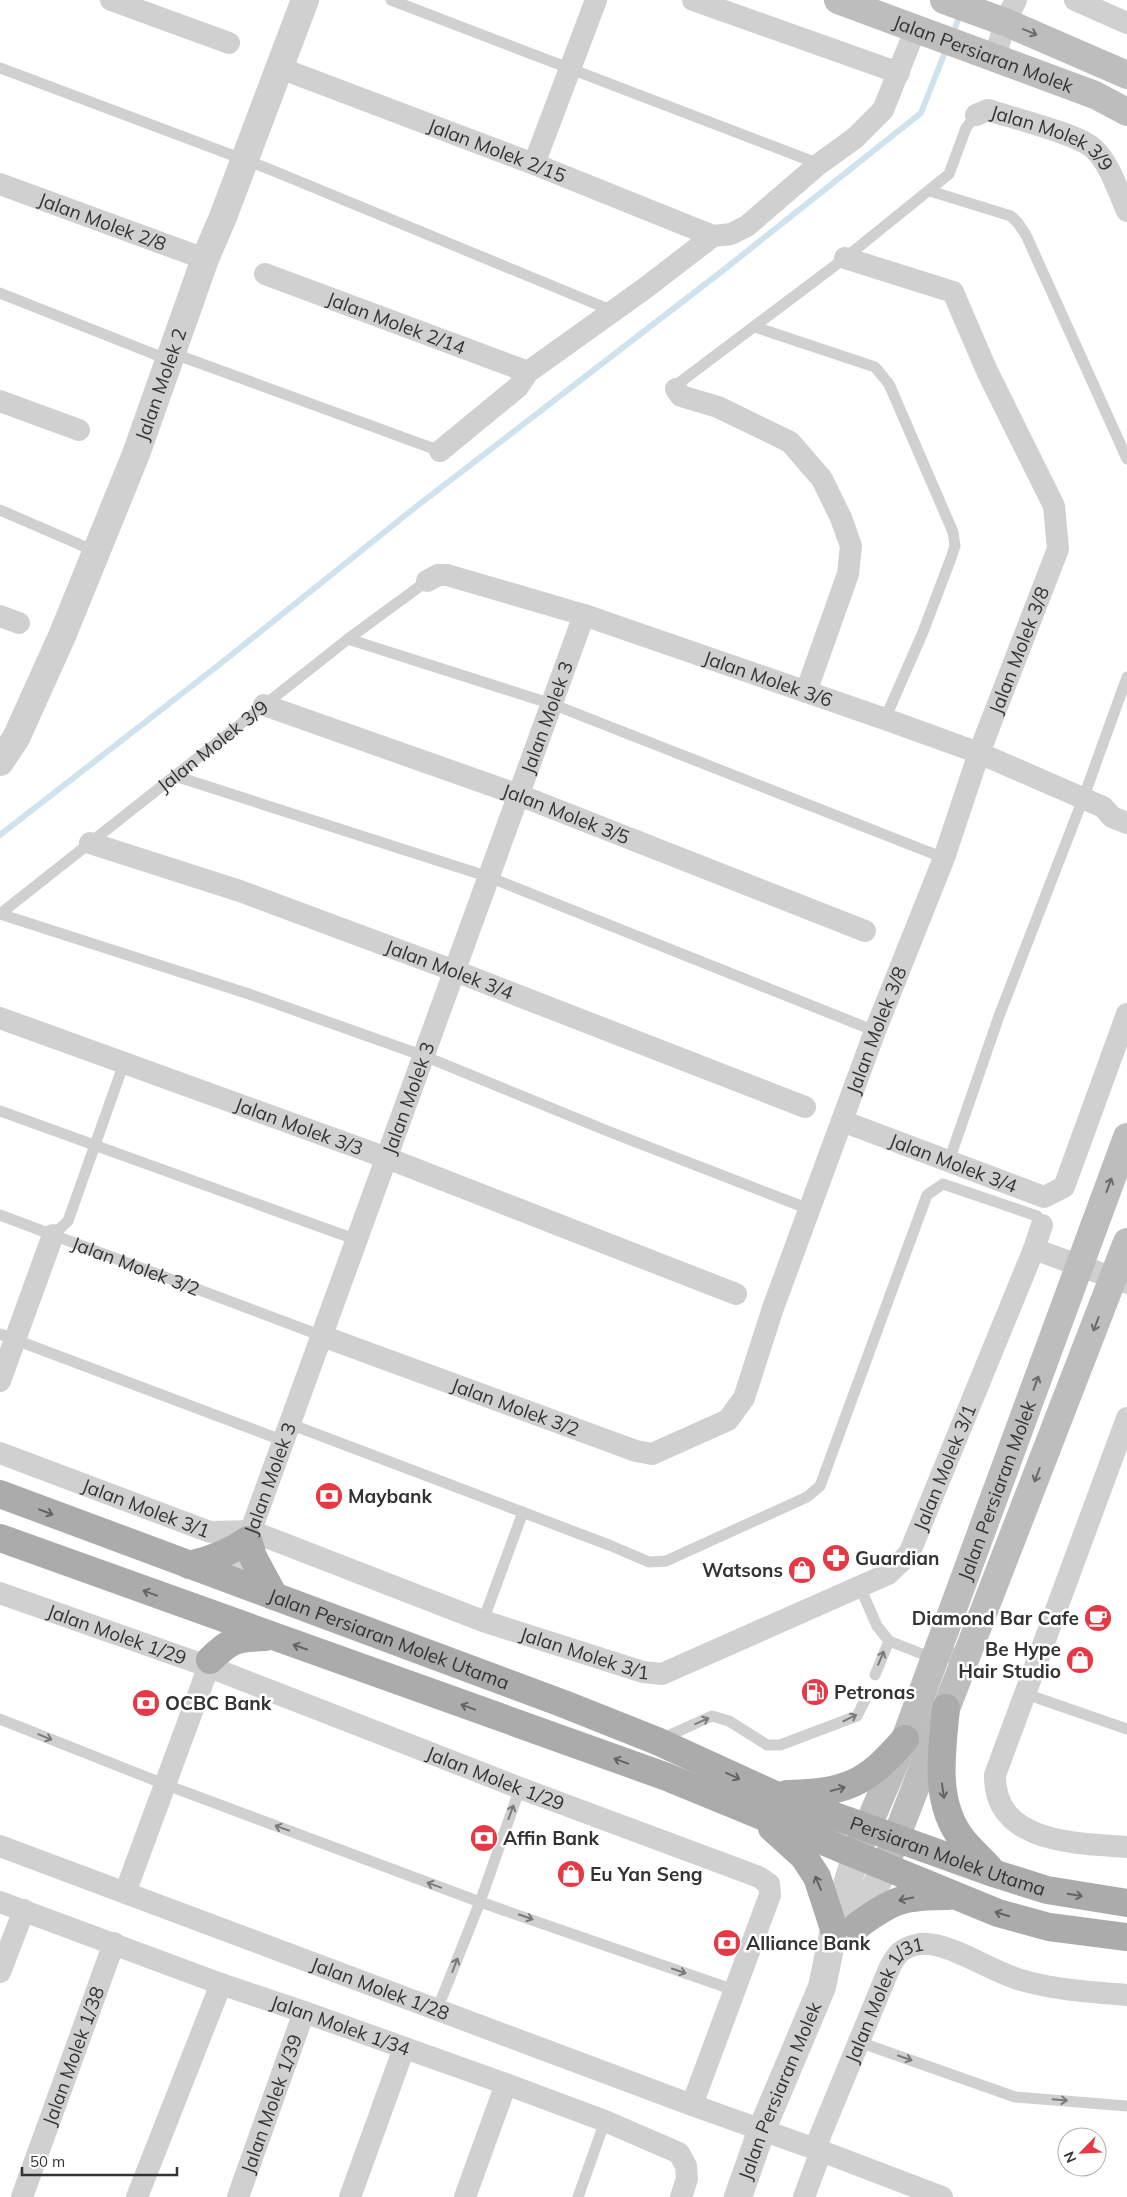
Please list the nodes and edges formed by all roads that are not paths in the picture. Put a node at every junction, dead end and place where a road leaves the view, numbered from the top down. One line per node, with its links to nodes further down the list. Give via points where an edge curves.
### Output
1 (111, 0): 12 (street)
2 (305, 0): 15 (street, Jalan Molek 2)
3 (392, 0): 16 (lane)
4 (596, 0): 16 (street)
5 (693, 0): 17 (street)
6 (838, 0): 11 (main road, Jalan Persiaran Molek)
7 (944, 0): 9 (main road, Jalan Persiaran Molek)
8 (1075, 0): 10 (street)
9 (1002, 12): 13 (street); 18 (main road, Jalan Persiaran Molek, one-way to 18)
10 (1127, 23)
11 (921, 30): 13 (main road, Jalan Persiaran Molek); 17 (street)
12 (229, 43)
13 (985, 54): 19 (main road, Jalan Persiaran Molek, via 1095,95)
14 (0, 68): 21 (lane)
15 (280, 68): 21 (street, Jalan Molek 2); 22 (street, Jalan Molek 2/15)
16 (570, 69): 22 (street); 23 (lane)
17 (899, 73): 23 (street, via 883,110 855,138)
18 (1127, 75)
19 (1127, 112)
20 (976, 115): 25 (lane, via 966,128 949,174); 26 (street, Jalan Molek 3/9, via 988,110 1078,139 1094,148)
21 (245, 160): 29 (street, Jalan Molek 2); 32 (lane)
22 (534, 164): 27 (street, Jalan Molek 2/15)
23 (819, 164): 27 (street, via 746,226 732,234)
24 (0, 184): 29 (street, Jalan Molek 2/8)
25 (930, 191): 28 (lane); 40 (lane, via 1011,216 1018,223)
26 (1127, 211)
27 (713, 236): 32 (street)
28 (845, 258): 33 (lane); 51 (street, Jalan Molek 3/8, via 953,292 1054,506 1058,549)
29 (205, 259): 34 (street, Jalan Molek 2)
30 (265, 274): 35 (street, Jalan Molek 2/14)
31 (0, 293): 34 (lane)
32 (613, 311): 35 (street)
33 (755, 327): 36 (lane, via 679,383); 50 (lane, via 875,367 883,375 953,532 955,546 951,558 923,632)
34 (170, 356): 39 (lane); 42 (street, Jalan Molek 2)
35 (528, 372): 39 (street, via 518,387)
36 (676, 389): 47 (street, via 681,396 718,407 790,442 822,479 842,518 851,546 848,574)
37 (0, 401): 38 (street)
38 (79, 430)
39 (440, 452)
40 (1127, 460)
41 (0, 510): 42 (lane)
42 (97, 552): 52 (street, Jalan Molek 2, via 62,636)
43 (427, 581): 44 (street, Jalan Molek 3/6, via 438,575 447,575); 45 (lane, Jalan Molek 3/9)
44 (584, 615): 47 (street, Jalan Molek 3/6); 48 (street, Jalan Molek 3)
45 (348, 638): 48 (lane); 49 (lane, Jalan Molek 3/9)
46 (1127, 677): 55 (lane)
47 (806, 692): 50 (street, Jalan Molek 3/6)
48 (552, 704): 54 (street, Jalan Molek 3); 59 (lane)
49 (264, 705): 53 (lane, Jalan Molek 3/9); 54 (street, Jalan Molek 3/5)
50 (884, 718): 51 (street, Jalan Molek 3/6)
51 (980, 754): 55 (street, Jalan Molek 3/6); 59 (street, Jalan Molek 3/8)
52 (0, 762)
53 (175, 776): 58 (lane, Jalan Molek 3/9); 60 (lane)
54 (518, 795): 60 (street, Jalan Molek 3); 62 (street, Jalan Molek 3/5)
55 (1093, 803): 56 (street, Jalan Molek 3/6, via 1116,803); 57 (street, Jalan Molek 3/6, via 1112,818); 75 (lane, via 999,1016)
56 (1127, 808)
57 (1127, 823)
58 (90, 843): 61 (lane, Jalan Molek 3/9); 63 (street, Jalan Molek 3/4, via 240,891)
59 (944, 858): 66 (street, Jalan Molek 3/8)
60 (489, 877): 63 (street, Jalan Molek 3); 66 (lane)
61 (0, 914): 67 (lane, via 249,994)
62 (865, 931)
63 (455, 971): 67 (street, Jalan Molek 3); 69 (street, Jalan Molek 3/4)
64 (1127, 1014): 75 (street, Jalan Molek 3/4, via 1064,1187 1044,1197)
65 (0, 1018): 68 (street, Jalan Molek 3/3)
66 (874, 1032): 71 (street, Jalan Molek 3/8)
67 (424, 1056): 74 (street, Jalan Molek 3); 76 (lane)
68 (124, 1063): 73 (lane); 74 (street, Jalan Molek 3/3)
69 (805, 1107)
70 (0, 1111): 73 (lane)
71 (842, 1121): 75 (street, Jalan Molek 3/4); 76 (street, Jalan Molek 3/2)
72 (1127, 1138): 83 (main road, Jalan Persiaran Molek, one-way to 72)
73 (96, 1145): 79 (lane, via 68,1221); 80 (lane)
74 (387, 1158): 80 (street, Jalan Molek 3); 85 (street, Jalan Molek 3/3)
75 (949, 1161)
76 (809, 1209): 86 (street, Jalan Molek 3/2, via 744,1398 728,1420 652,1454 636,1451)
77 (0, 1215): 79 (lane, Jalan Molek 3/2)
78 (1042, 1225): 82 (street, Jalan Molek 3/1); 93 (lane, via 1037,1216 943,1184 927,1195 820,1486 807,1497 666,1561 649,1562)
79 (53, 1235): 86 (lane, Jalan Molek 3/2); 87 (street)
80 (357, 1240): 86 (street, Jalan Molek 3)
81 (1127, 1242): 84 (main road, Jalan Persiaran Molek)
82 (1034, 1249): 83 (street); 98 (street, Jalan Molek 3/1, via 909,1554 888,1574)
83 (1080, 1265): 84 (street); 107 (main road, Jalan Persiaran Molek, one-way to 83)
84 (1120, 1281): 105 (main road, Jalan Persiaran Molek, one-way to 105)
85 (736, 1294)
86 (322, 1336): 90 (street, Jalan Molek 3)
87 (8, 1337): 88 (street); 90 (lane)
88 (0, 1381)
89 (1127, 1418): 110 (street)
90 (287, 1432): 93 (lane); 94 (street, Jalan Molek 3)
91 (0, 1453): 94 (street, Jalan Molek 3/1, via 210,1532)
92 (0, 1494): 96 (main road, Jalan Persiaran Molek Utama, one-way to 96)
93 (523, 1512): 103 (lane)
94 (250, 1536): 96 (main road, via 228,1553); 97 (street, Jalan Molek 3, via 239,1564); 100 (main road, via 253,1557); 103 (street, Jalan Molek 3/1)
95 (0, 1538): 101 (main road, Jalan Persiaran Molek Utama, one-way to 95)
96 (189, 1565): 97 (main road, Jalan Persiaran Molek Utama); 102 (main road, via 212,1585)
97 (237, 1582): 100 (main road, Jalan Persiaran Molek Utama); 104 (main road, via 242,1598)
98 (860, 1587): 103 (street, Jalan Molek 3/1, via 662,1674 643,1672); 106 (lane)
99 (0, 1593): 108 (street, Jalan Molek 1/29)
100 (274, 1596): 116 (main road, Jalan Persiaran Molek Utama)
101 (186, 1606): 102 (main road, Jalan Persiaran Molek Utama); 108 (main road, via 204,1626)
102 (222, 1620): 104 (main road, Jalan Persiaran Molek Utama); 108 (street, via 222,1632)
103 (484, 1621)
104 (271, 1637): 108 (main road, via 244,1637 227,1644); 119 (main road, Jalan Persiaran Molek Utama, one-way to 104, via 667,1778)
105 (972, 1641): 107 (lane, via 954,1655); 112 (main road, Jalan Persiaran Molek)
106 (889, 1642): 107 (lane); 109 (lane, one-way to 106)
107 (935, 1659): 115 (main road, Jalan Persiaran Molek)
108 (208, 1663): 117 (street); 118 (street, Jalan Molek 1/29)
109 (875, 1675)
110 (1026, 1694): 114 (lane); 123 (street, via 995,1775 995,1790 1004,1811 1017,1824 1035,1834 1068,1842)
111 (865, 1700): 116 (lane, one-way to 111, via 712,1716 729,1721 767,1745 780,1745 857,1716)
112 (946, 1708): 121 (main road, Jalan Persiaran Molek); 126 (main road, one-way to 126, via 942,1765 945,1804 961,1837)
113 (0, 1719): 117 (lane, one-way to 117)
114 (1127, 1729)
115 (905, 1739): 119 (main road, one-way to 115, via 826,1792 862,1780 883,1764); 120 (main road, Jalan Persiaran Molek)
116 (657, 1741): 119 (main road, Jalan Persiaran Molek Utama, one-way to 119)
117 (164, 1784): 127 (street); 130 (lane, one-way to 117)
118 (520, 1788): 130 (lane, one-way to 118); 138 (street, Jalan Molek 1/29, via 759,1877 769,1884 770,1894)
119 (764, 1805): 120 (main road, Persiaran Molek Utama); 124 (main road, Persiaran Molek Utama); 133 (main road, one-way to 119, via 804,1857)
120 (868, 1827): 121 (main road, Persiaran Molek Utama); 124 (main road, Jalan Persiaran Molek)
121 (896, 1838): 125 (main road, Jalan Persiaran Molek); 126 (main road, Persiaran Molek Utama)
122 (0, 1846): 127 (street, Jalan Molek 1/28)
123 (1127, 1848)
124 (856, 1854): 125 (main road, Persiaran Molek Utama); 133 (street, Jalan Persiaran Molek)
125 (885, 1866): 128 (main road, Persiaran Molek Utama); 133 (street, Jalan Persiaran Molek)
126 (996, 1874): 131 (main road, Persiaran Molek Utama, one-way to 131, via 1047,1890)
127 (125, 1893): 140 (street, Jalan Molek 1/28)
128 (955, 1896): 133 (main road, one-way to 133, via 901,1899); 134 (main road, one-way to 128, via 1049,1926 998,1914)
129 (0, 1902): 132 (street, Jalan Molek 1/34)
130 (480, 1902): 138 (lane, one-way to 138); 140 (lane, one-way to 130)
131 (1127, 1903)
132 (24, 1910): 135 (street, Jalan Molek 1/34); 136 (street)
133 (846, 1927): 148 (street, Jalan Persiaran Molek)
134 (1127, 1937)
135 (114, 1943): 137 (street, Jalan Molek 1/34); 151 (street, Jalan Molek 1/38)
136 (0, 1972)
137 (221, 1984): 141 (street, Jalan Molek 1/34); 152 (street)
138 (734, 1990): 145 (street, Jalan Molek 1/29)
139 (1127, 1995): 142 (street, Jalan Molek 1/31, via 1060,1990 1019,1980 948,1949 922,1944 908,1947 896,1955)
140 (437, 2010): 145 (street, Jalan Molek 1/28)
141 (304, 2012): 143 (street, Jalan Molek 1/34); 153 (street, Jalan Molek 1/39)
142 (859, 2042): 146 (lane, one-way to 146, via 1015,2097); 149 (street, Jalan Molek 1/31)
143 (404, 2048): 144 (street, Jalan Molek 1/34); 154 (street)
144 (506, 2084): 147 (street, Jalan Molek 1/34); 155 (street)
145 (692, 2106): 148 (street, Jalan Molek 1/28)
146 (1127, 2106)
147 (605, 2121): 156 (lane); 157 (street, Jalan Molek 1/34, via 679,2153 686,2166 687,2179)
148 (762, 2129): 149 (street, Jalan Molek 1/28); 158 (street, Jalan Persiaran Molek)
149 (818, 2150): 150 (street, Jalan Molek 1/28); 159 (street, Jalan Molek 1/31)
150 (936, 2196)
151 (22, 2197)
152 (137, 2197)
153 (238, 2197)
154 (350, 2197)
155 (465, 2197)
156 (578, 2197)
157 (681, 2197)
158 (738, 2197)
159 (804, 2197)

